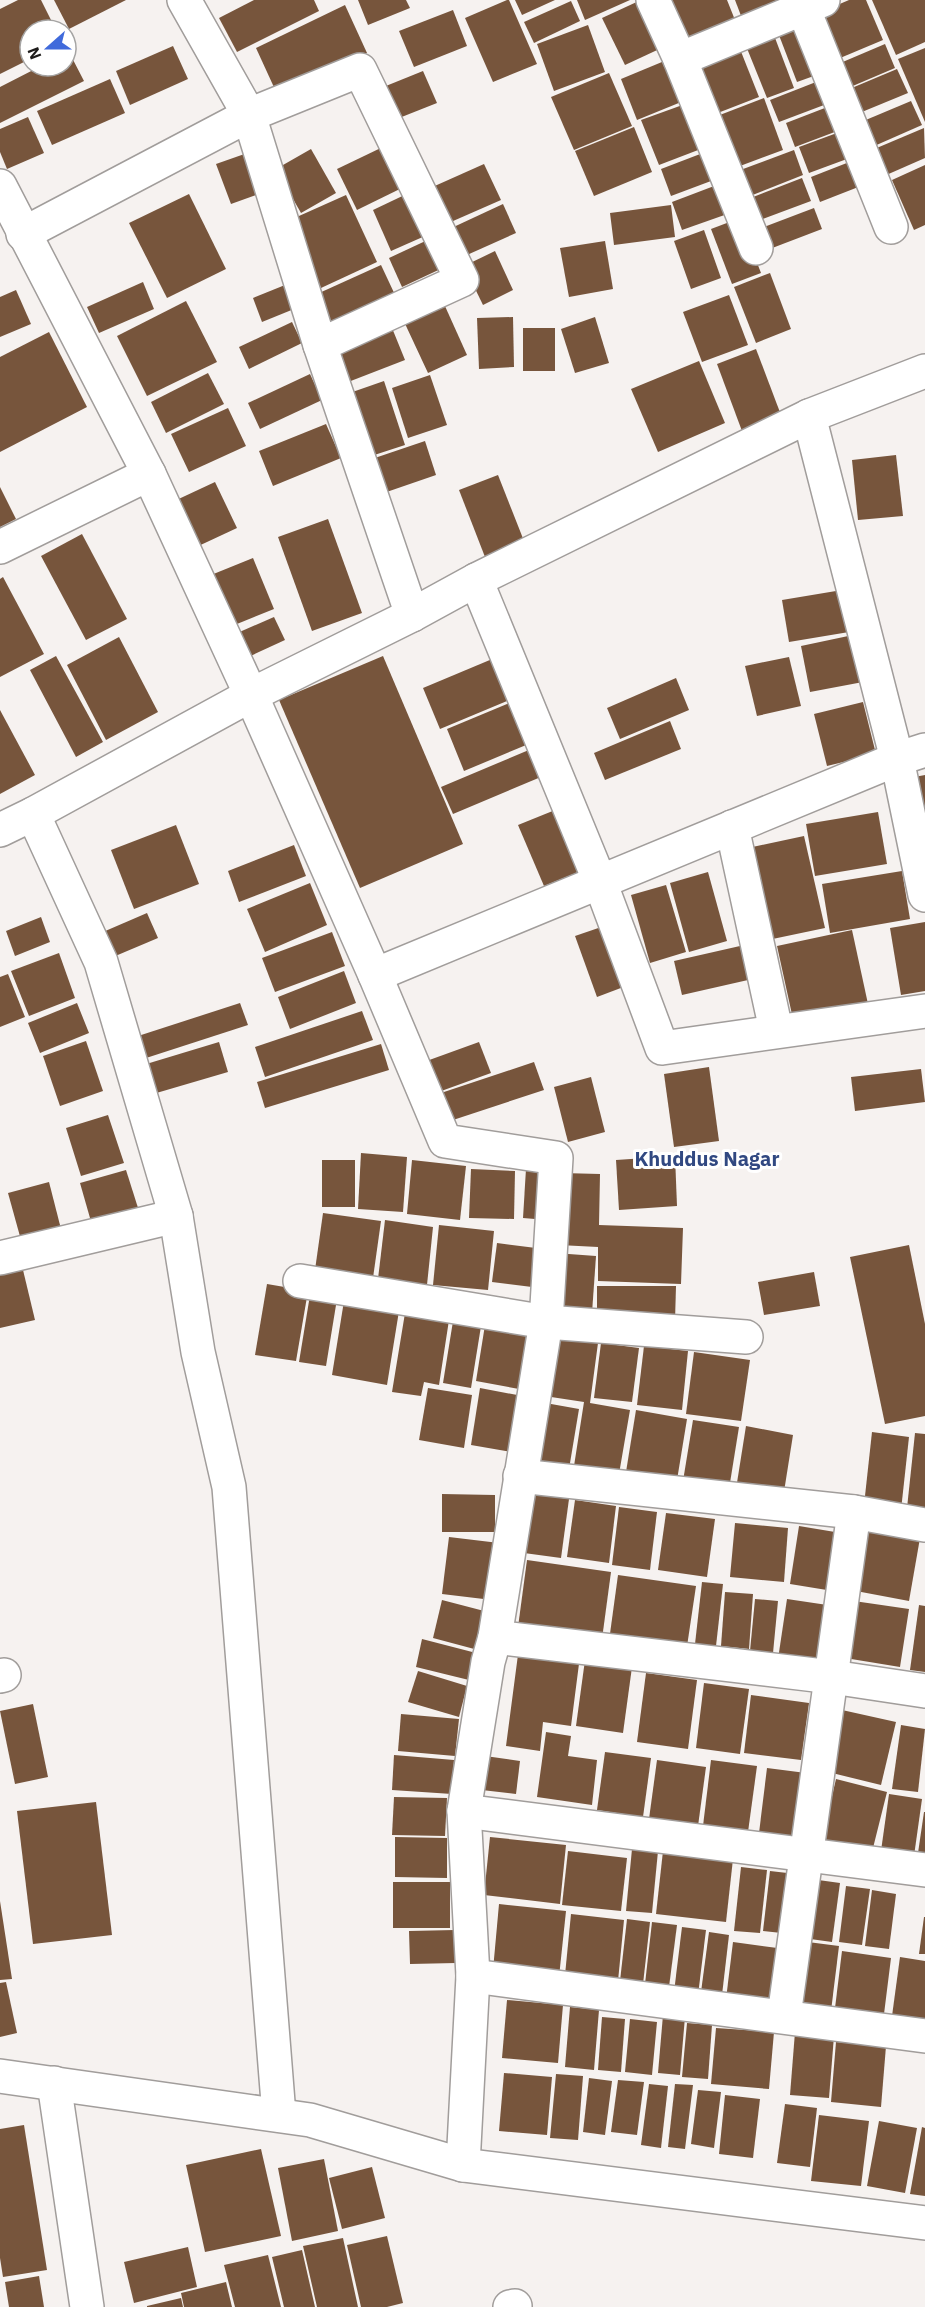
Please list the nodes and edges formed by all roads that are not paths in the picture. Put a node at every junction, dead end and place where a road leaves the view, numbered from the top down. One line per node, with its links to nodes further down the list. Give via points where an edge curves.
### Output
1 (184, 0): 5 (street)
2 (653, 0): 4 (street)
3 (809, 3): 4 (street); 7 (street)
4 (680, 59): 9 (street)
5 (249, 115): 8 (street); 10 (street); 10 (street, via 360,70 462,280)
6 (0, 186): 8 (street)
7 (891, 227)
8 (23, 234): 13 (street)
9 (756, 248)
10 (320, 345): 16 (street)
11 (925, 371): 12 (street)
12 (809, 416): 15 (street); 18 (street)
13 (149, 474): 14 (street); 17 (street)
14 (0, 547)
15 (476, 580): 16 (street); 22 (street)
16 (412, 615): 17 (street)
17 (251, 695): 19 (street); 24 (street)
18 (911, 755): 20 (street); 23 (street)
19 (33, 814): 21 (street); 27 (street, via 101,962)
20 (732, 828): 22 (street); 26 (street)
21 (0, 830)
22 (600, 882): 24 (street); 26 (street, via 662,1047)
23 (925, 896)
24 (375, 975): 30 (street, via 445,1141 556,1158)
25 (925, 1011): 26 (street)
26 (776, 1030)
27 (176, 1216): 28 (street); 46 (street, via 198,1352 229,1487)
28 (0, 1258)
29 (300, 1281): 30 (street)
30 (546, 1322): 31 (street); 32 (street)
31 (746, 1337)
32 (520, 1476): 33 (street); 35 (street)
33 (854, 1512): 34 (street); 36 (street)
34 (925, 1526)
35 (495, 1637): 36 (street); 38 (street)
36 (832, 1677): 37 (street); 39 (street)
37 (925, 1691)
38 (464, 1811): 39 (street); 41 (street)
39 (805, 1854): 40 (street); 42 (street)
40 (925, 1870)
41 (473, 1976): 42 (street); 47 (street)
42 (783, 2016): 43 (street)
43 (925, 2036)
44 (0, 2076): 45 (street)
45 (54, 2083): 46 (street); 49 (street)
46 (279, 2115): 47 (street, via 310,2120)
47 (464, 2165): 48 (street)
48 (925, 2223)
49 (87, 2307)

